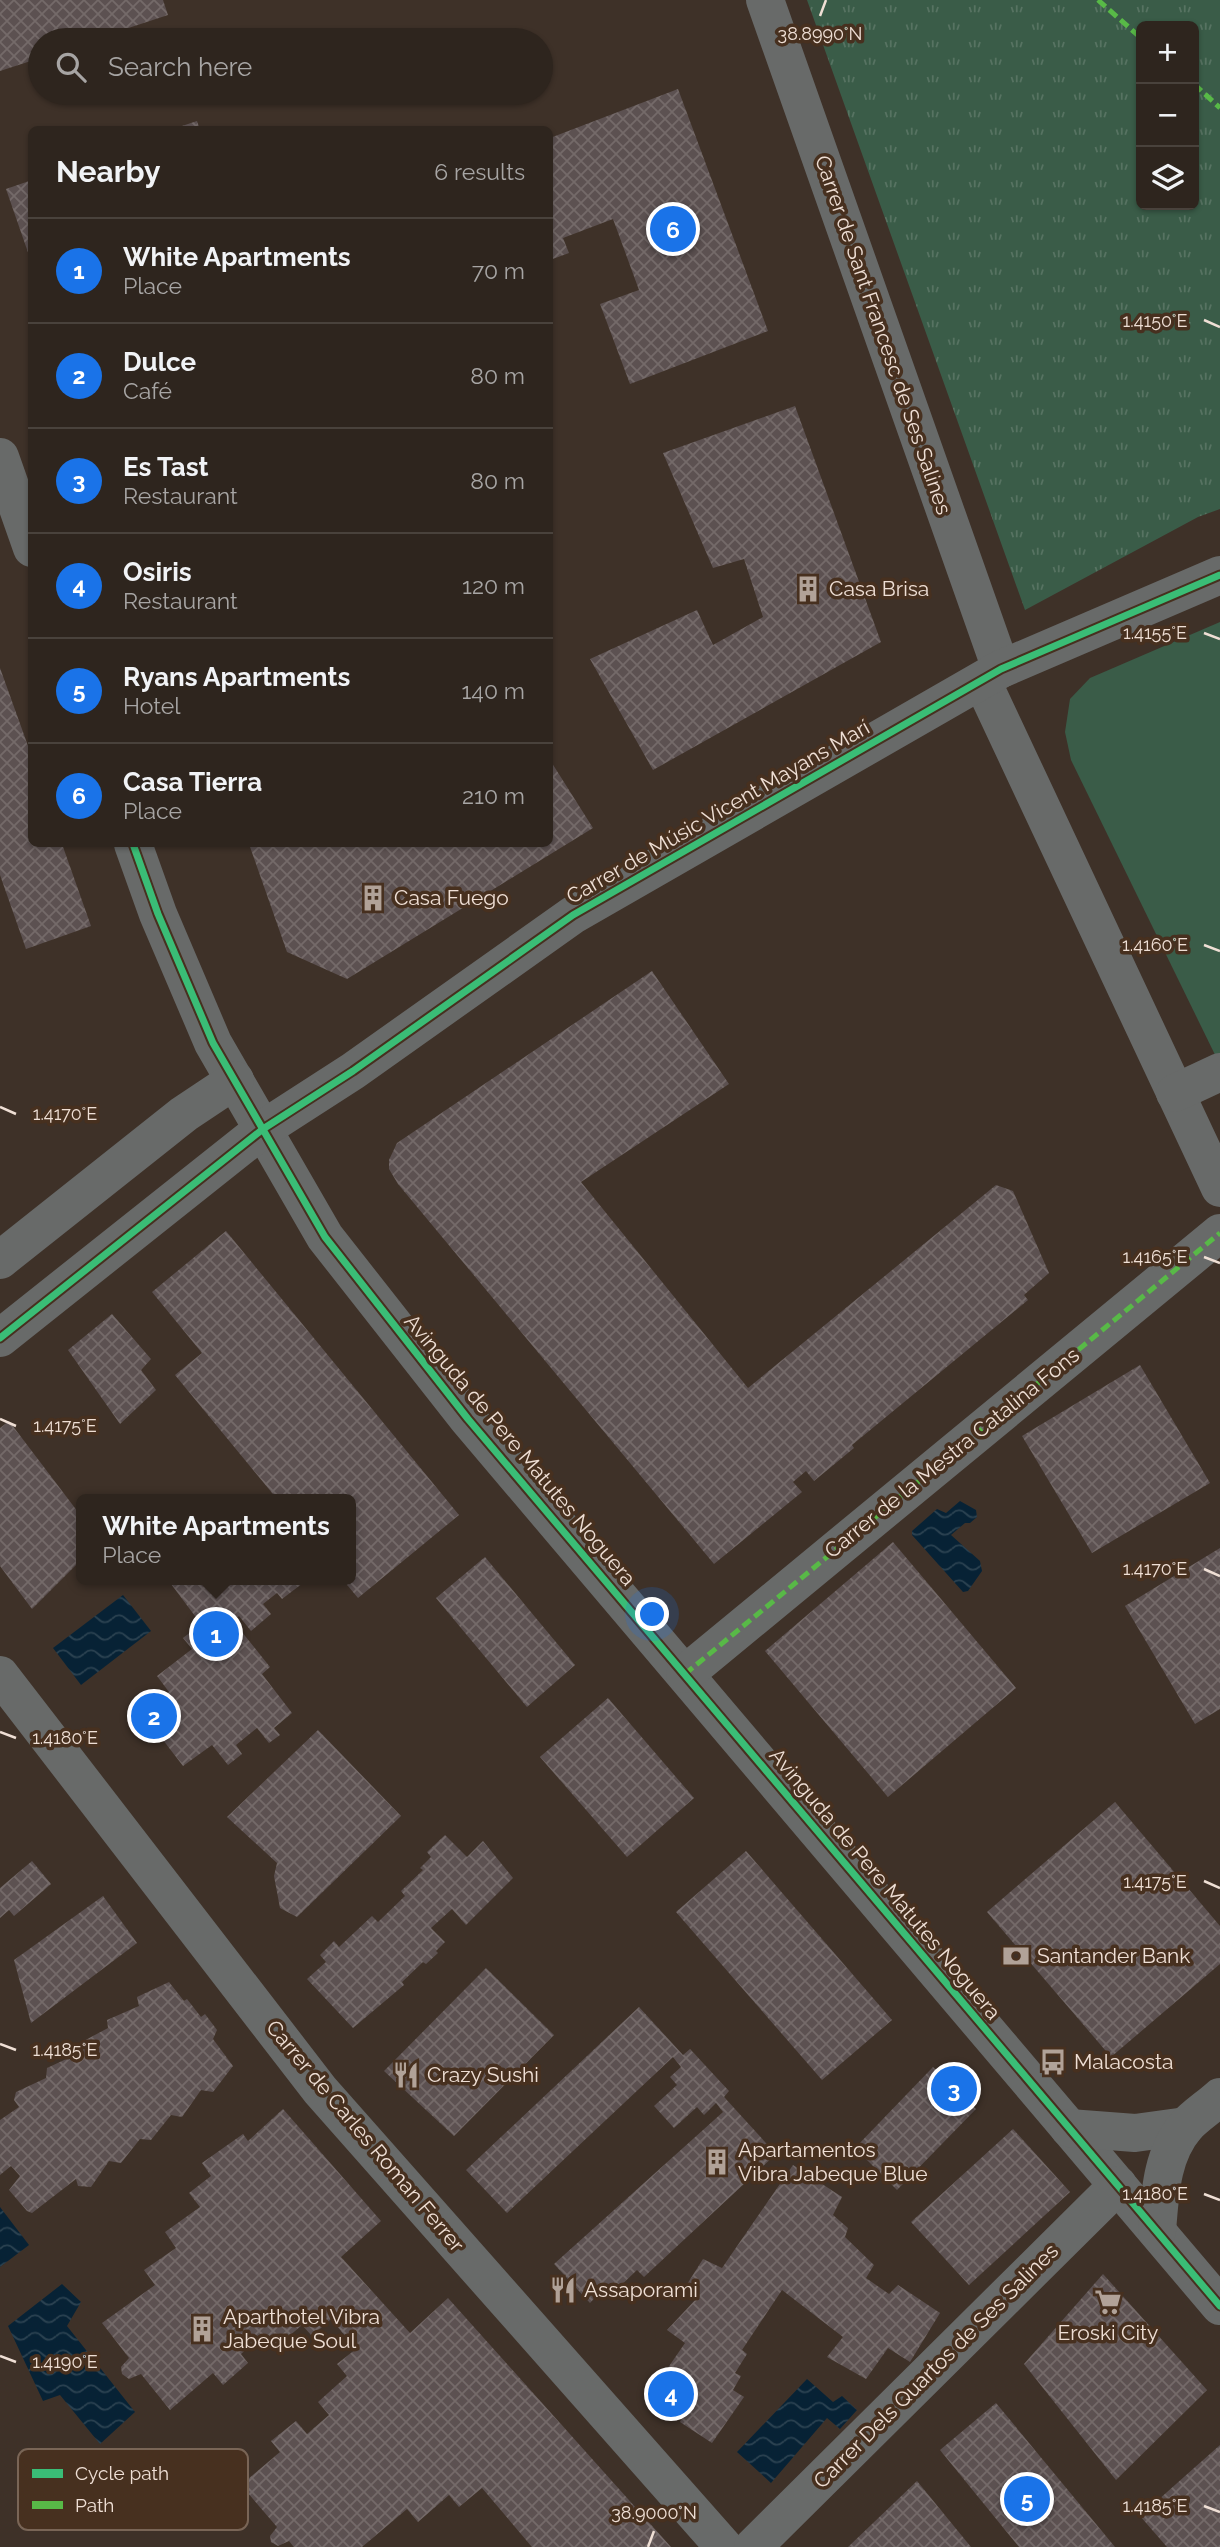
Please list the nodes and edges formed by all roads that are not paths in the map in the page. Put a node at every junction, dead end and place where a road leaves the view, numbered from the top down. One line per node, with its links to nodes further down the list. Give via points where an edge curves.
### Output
1 (765, 0): 5 (street, Carrer de Sant Francesc de Ses Salines)
2 (0, 457): 3 (street)
3 (28, 537)
4 (1220, 575): 5 (street, Carrer de Músic Vicent Mayans Marí)
5 (992, 675): 9 (street, Carrer de Sant Francesc de Ses Salines); 10 (street, Carrer de Músic Vicent Mayans Marí, via 573,915 353,1071)
6 (134, 847): 8 (street, Avinguda de Pere Matutes Noguera, via 200,1015)
7 (1220, 1072): 9 (street)
8 (235, 1080): 10 (street, Avinguda de Pere Matutes Noguera); 13 (street, via 184,1114)
9 (1175, 1093): 11 (street, Carrer de Sant Francesc de Ses Salines)
10 (262, 1129): 14 (street, Carrer de Músic Vicent Mayans Marí); 15 (street, Avinguda de Pere Matutes Noguera, via 325,1237 385,1317)
11 (1220, 1188)
12 (1220, 1233): 15 (street, Carrer de la Mestra Catalina Fons)
13 (0, 1260)
14 (0, 1338)
15 (685, 1674): 19 (street, Avinguda de Pere Matutes Noguera)
16 (0, 1675): 23 (street, Carrer de Carles Roman Ferrer, via 320,2090)
17 (1220, 2098): 18 (street)
18 (1186, 2126): 19 (street, via 1135,2133); 21 (street, via 1164,2172)
19 (1069, 2128): 20 (street, Avinguda de Pere Matutes Noguera)
20 (1118, 2185): 21 (street, Avinguda de Pere Matutes Noguera); 24 (street, Carrer Dels Quartos de Ses Salines)
21 (1157, 2231): 22 (street, Avinguda de Pere Matutes Noguera)
22 (1220, 2306)
23 (724, 2547)
24 (753, 2547)

